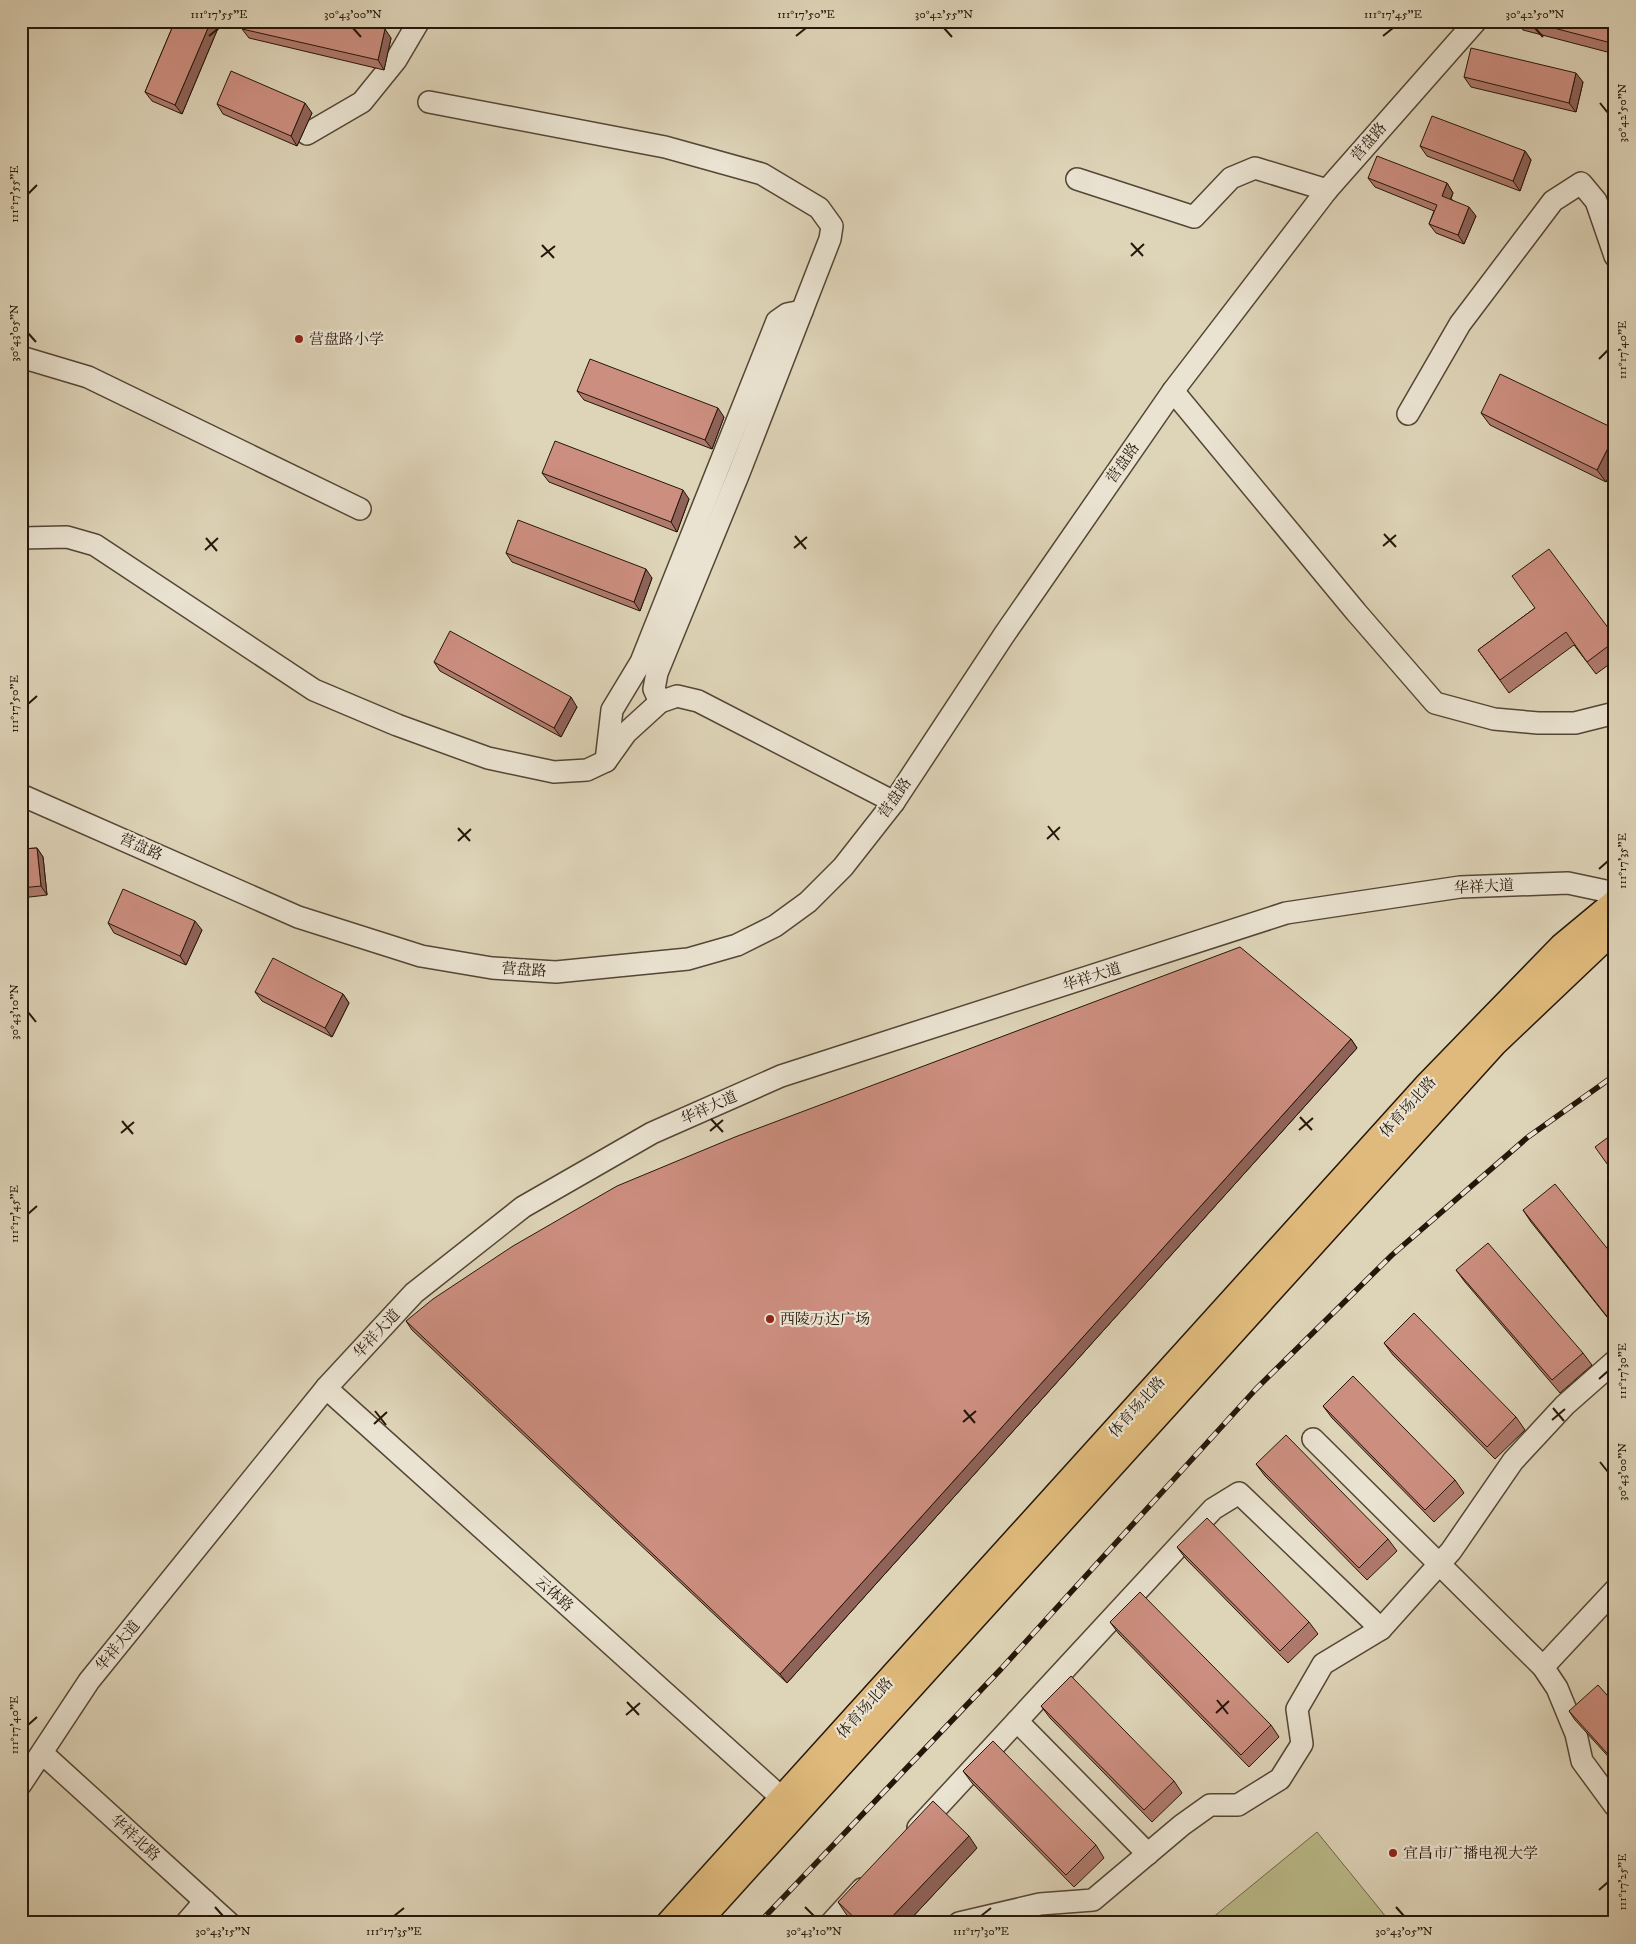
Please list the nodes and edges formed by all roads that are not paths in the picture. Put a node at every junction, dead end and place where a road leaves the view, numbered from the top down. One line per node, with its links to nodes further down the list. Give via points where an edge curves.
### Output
1 (418, 21): 4 (street, via 396,60 362,102)
2 (1476, 21): 6 (street, 营盘路)
3 (429, 102): 8 (street, via 665,147 762,174 819,208 832,226)
4 (308, 134)
5 (1077, 179): 6 (street, via 1194,218 1231,178 1255,168)
6 (1327, 190): 10 (street, 营盘路)
7 (1615, 256): 11 (street, via 1596,200 1581,183 1553,201 1460,324)
8 (802, 312): 14 (street, via 657,673 654,689); 16 (street, via 787,314 777,321 640,662 612,710)
9 (21, 357): 12 (street, via 96,380)
10 (1173, 391): 15 (street, via 1435,703 1494,719 1538,723 1575,722); 18 (street, 营盘路)
11 (1408, 414)
12 (360, 509)
13 (21, 538): 16 (street, via 67,537 95,545 314,690 397,726 488,758 554,772 587,770)
14 (660, 702): 16 (street, via 626,732); 18 (street, via 677,696 698,701)
15 (1615, 713)
16 (606, 761)
17 (21, 795): 18 (street, 营盘路, via 308,920 421,956 492,968 556,972 688,959 737,945 775,926 808,902 843,867)
18 (894, 802)
19 (1615, 892): 23 (street, 华祥大道, via 1568,883 1460,887 1286,913 781,1076 652,1133 523,1207 414,1293)
20 (1615, 903): 32 (main road, 体育场北路, via 1562,947 1429,1084)
21 (1615, 928): 41 (main road, 体育场北路, via 1487,1050)
22 (1615, 1362): 25 (street, via 1566,1405 1513,1461)
23 (326, 1388): 30 (street, 华祥大道, via 89,1681); 32 (street, 云体路)
24 (1313, 1439): 25 (street)
25 (1439, 1565): 27 (street); 28 (street)
26 (1615, 1590): 28 (street)
27 (1381, 1629): 29 (street, via 1239,1493 1213,1509); 35 (street, via 1323,1664 1297,1709 1302,1744 1280,1779 1238,1805 1210,1805)
28 (1543, 1667): 33 (street, via 1557,1688 1576,1734 1582,1761)
29 (1017, 1721): 34 (street); 35 (street)
30 (42, 1753): 31 (street, 华祥大道); 37 (street, 华祥北路)
31 (21, 1784)
32 (782, 1799): 40 (main road, 体育场北路)
33 (1615, 1806)
34 (902, 1845)
35 (1148, 1854): 43 (street, via 1093,1900 1040,1904)
36 (876, 1873): 42 (street)
37 (205, 1901): 38 (street); 39 (street, 华祥北路)
38 (186, 1923)
39 (229, 1923)
40 (670, 1923)
41 (696, 1923)
42 (831, 1923)
43 (959, 1923)

